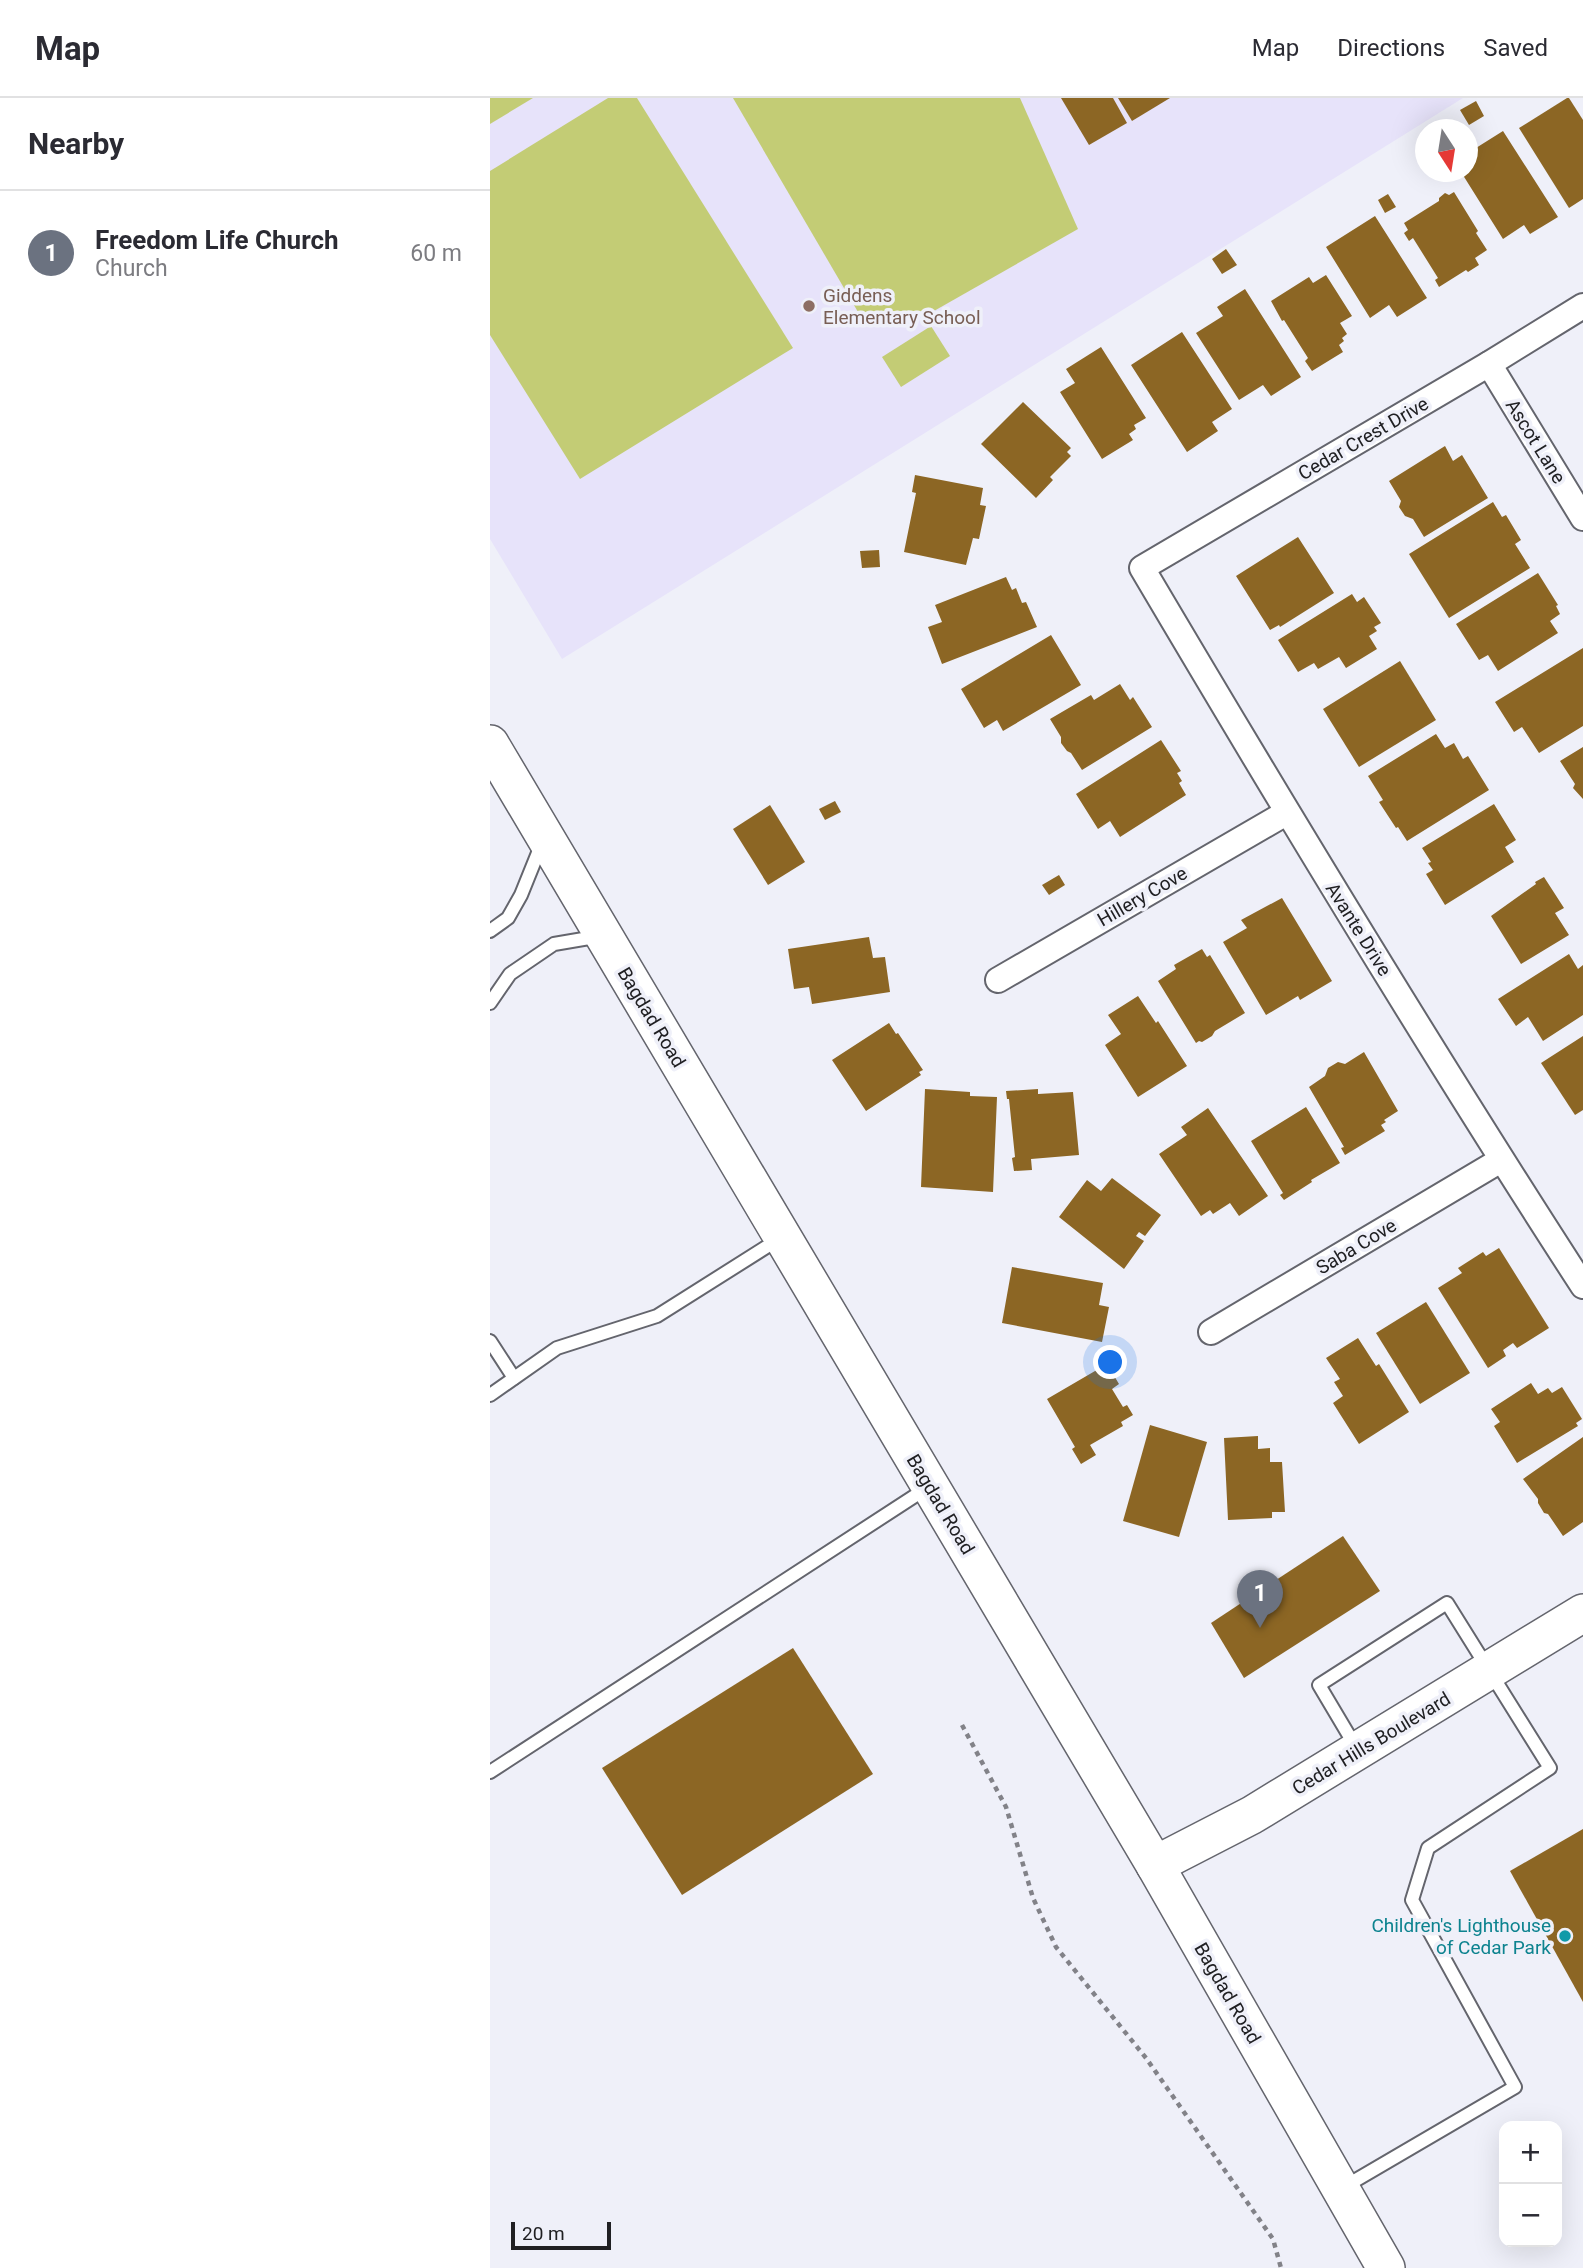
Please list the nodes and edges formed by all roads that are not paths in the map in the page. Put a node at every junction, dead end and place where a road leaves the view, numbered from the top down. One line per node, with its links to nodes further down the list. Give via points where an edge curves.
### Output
1 (1583, 306): 2 (street, Cedar Crest Drive)
2 (1489, 364): 3 (street, Ascot Lane); 4 (street, Cedar Crest Drive)
3 (1583, 518)
4 (1142, 568): 6 (street, Avante Drive)
5 (490, 744): 7 (main road, Bagdad Road)
6 (1286, 813): 10 (street, Hillery Cove); 12 (street, Avante Drive)
7 (545, 836): 8 (lane, via 508,918); 9 (main road, Bagdad Road)
8 (490, 932)
9 (604, 936): 11 (lane, via 554,944 510,974); 13 (main road, Bagdad Road)
10 (998, 979)
11 (490, 1003)
12 (1501, 1160): 14 (street, Avante Drive); 15 (street, Saba Cove)
13 (782, 1237): 17 (lane, via 657,1316 557,1348); 19 (main road, Bagdad Road)
14 (1583, 1286)
15 (1211, 1332)
16 (490, 1341): 17 (lane)
17 (514, 1378): 18 (lane)
18 (490, 1395)
19 (930, 1486): 23 (lane); 24 (main road, Bagdad Road)
20 (1583, 1613): 21 (main road, Cedar Hills Boulevard)
21 (1490, 1671): 22 (main road, Cedar Hills Boulevard); 22 (lane, via 1447,1603 1320,1685); 25 (lane, via 1550,1768 1428,1847 1412,1900 1515,2087)
22 (1358, 1752): 24 (main road, Cedar Hills Boulevard)
23 (490, 1772)
24 (1155, 1865): 25 (main road, Bagdad Road)
25 (1341, 2189): 26 (main road, Bagdad Road)
26 (1386, 2268)

